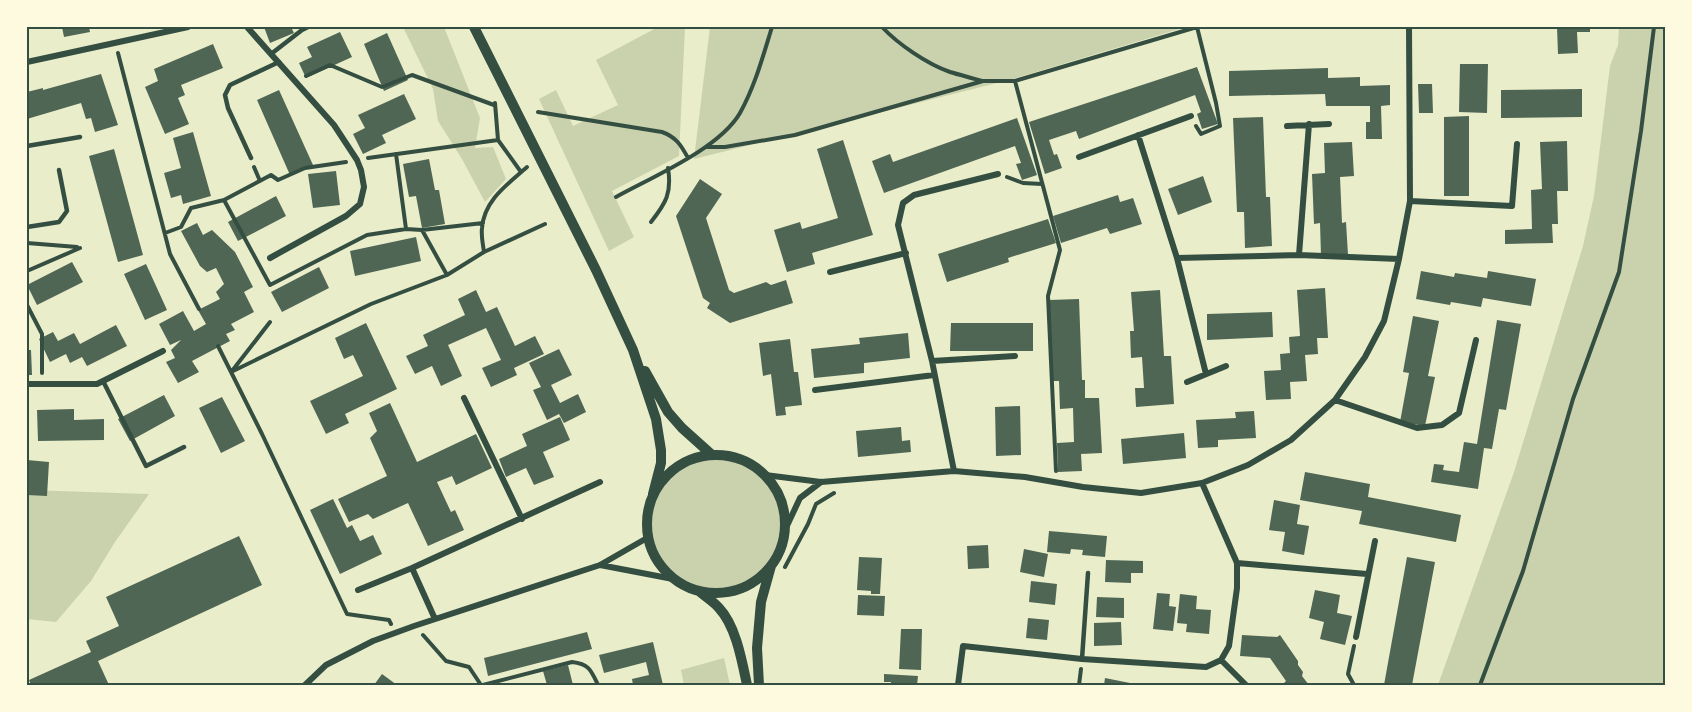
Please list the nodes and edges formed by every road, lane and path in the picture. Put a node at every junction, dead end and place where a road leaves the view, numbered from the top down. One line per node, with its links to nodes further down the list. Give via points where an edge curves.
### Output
1 (188, 27): 11 (street)
2 (247, 27): 10 (street)
3 (308, 27): 10 (lane)
4 (474, 27): 16 (street)
5 (772, 27): 28 (path, via 755,82 739,114)
6 (882, 27): 13 (path, via 921,57 948,71)
7 (1409, 27): 42 (street)
8 (1654, 27): 118 (path, via 1619,272 1573,399 1522,571)
9 (117, 53): 49 (path)
10 (271, 54): 12 (street)
11 (27, 62)
12 (279, 62): 15 (street); 31 (lane, via 230,85 225,95)
13 (983, 81): 14 (path); 28 (path, via 795,135)
14 (1015, 81): 19 (path, via 1197,27 1220,126 1201,134); 39 (path)
15 (295, 82): 17 (path, via 330,65 382,87 412,75); 33 (street, via 334,125)
16 (501, 82): 17 (path); 65 (street)
17 (494, 105): 25 (path)
18 (538, 112): 32 (path, via 662,132 678,141)
19 (1191, 116): 23 (street)
20 (1309, 124): 21 (street); 22 (street); 53 (street)
21 (1329, 124)
22 (1287, 126)
23 (1138, 135): 30 (street); 55 (street)
24 (80, 137): 27 (lane)
25 (498, 140): 29 (path); 37 (path)
26 (1517, 144): 42 (street, via 1512,206)
27 (27, 146)
28 (707, 147): 32 (path)
29 (396, 154): 33 (path); 47 (path)
30 (1079, 157)
31 (251, 158)
32 (688, 158): 35 (path)
33 (357, 160): 41 (path, via 305,168 278,180 271,175); 54 (street, via 364,187 360,204 346,216)
34 (527, 167): 37 (path)
35 (668, 168): 40 (path); 43 (path, via 667,198)
36 (59, 170): 46 (lane, via 67,211 59,222)
37 (521, 172): 44 (path, via 497,194)
38 (998, 174): 39 (path, via 1023,183); 52 (street, via 914,195 903,203 898,225)
39 (1042, 184): 87 (path, via 1060,250 1048,296)
40 (616, 196)
41 (224, 200): 47 (path, via 270,285 367,235); 49 (path, via 190,208 181,227)
42 (1410, 201): 56 (street)
43 (651, 222)
44 (483, 223): 48 (path); 51 (path)
45 (545, 225): 51 (path)
46 (27, 227)
47 (406, 229): 48 (path)
48 (422, 230): 59 (path)
49 (165, 233): 61 (path, via 170,254)
50 (27, 243): 57 (path, via 80,248)
51 (484, 252): 59 (path)
52 (906, 253): 58 (street); 68 (street)
53 (1299, 255): 55 (street); 56 (street)
54 (270, 258)
55 (1177, 258): 71 (street)
56 (1399, 259): 79 (street, via 1384,321)
57 (27, 271)
58 (830, 272)
59 (447, 275): 70 (path, via 371,304)
60 (27, 305): 76 (path, via 42,334)
61 (199, 309)
62 (270, 322): 70 (path)
63 (1476, 340): 79 (street, via 1459,413 1442,425 1417,428)
64 (218, 346): 70 (path)
65 (633, 350): 81 (street, via 668,412); 89 (street, via 656,419 661,450)
66 (163, 351): 73 (street)
67 (1015, 356): 68 (street)
68 (932, 361): 72 (street)
69 (1226, 366): 71 (street)
70 (231, 372): 106 (path, via 347,614 389,620)
71 (1206, 374): 74 (street)
72 (934, 375): 77 (street); 82 (street)
73 (103, 381): 76 (street); 80 (lane, via 146,466)
74 (1187, 382)
75 (27, 384): 76 (street)
76 (43, 384)
77 (814, 390)
78 (464, 398): 90 (street)
79 (1335, 400): 88 (street, via 1291,440 1248,465)
80 (184, 447)
81 (711, 454): 83 (street, via 731,456); 89 (street, via 677,466)
82 (954, 471): 84 (street); 87 (street)
83 (765, 475): 86 (street); 91 (street, via 784,510)
84 (837, 480): 86 (street); 99 (path, via 837,492 816,504)
85 (600, 482): 90 (street)
86 (821, 482): 91 (street, via 800,498)
87 (1057, 483): 88 (street, via 1141,493)
88 (1202, 483): 94 (street)
89 (653, 494): 92 (street, via 646,515)
90 (522, 519): 97 (street)
91 (785, 530): 96 (street, via 781,549)
92 (647, 538): 95 (street); 101 (street, via 652,554)
93 (1375, 541): 100 (street)
94 (1237, 563): 100 (street); 109 (street, via 1228,646)
95 (600, 565): 101 (street); 104 (street)
96 (771, 566): 103 (street, via 739,590); 114 (street, via 760,614)
97 (412, 568): 102 (street); 104 (street)
98 (1088, 573): 108 (lane)
99 (782, 574)
100 (1367, 574): 107 (street)
101 (673, 579): 103 (street)
102 (358, 591)
103 (699, 592): 113 (street, via 719,607 728,620)
104 (435, 619): 105 (street)
105 (414, 626): 106 (street); 111 (path, via 446,661 469,667)
106 (395, 633): 110 (street, via 326,665)
107 (1356, 637): 117 (path, via 1348,674)
108 (1082, 659): 109 (street, via 1206,667); 115 (street, via 963,646)
109 (1221, 660): 116 (street)
110 (305, 685)
111 (482, 685): 112 (path, via 572,662 583,663)
112 (598, 685)
113 (747, 685)
114 (759, 685)
115 (958, 685)
116 (1246, 685)
117 (1354, 685)
118 (1480, 685)

